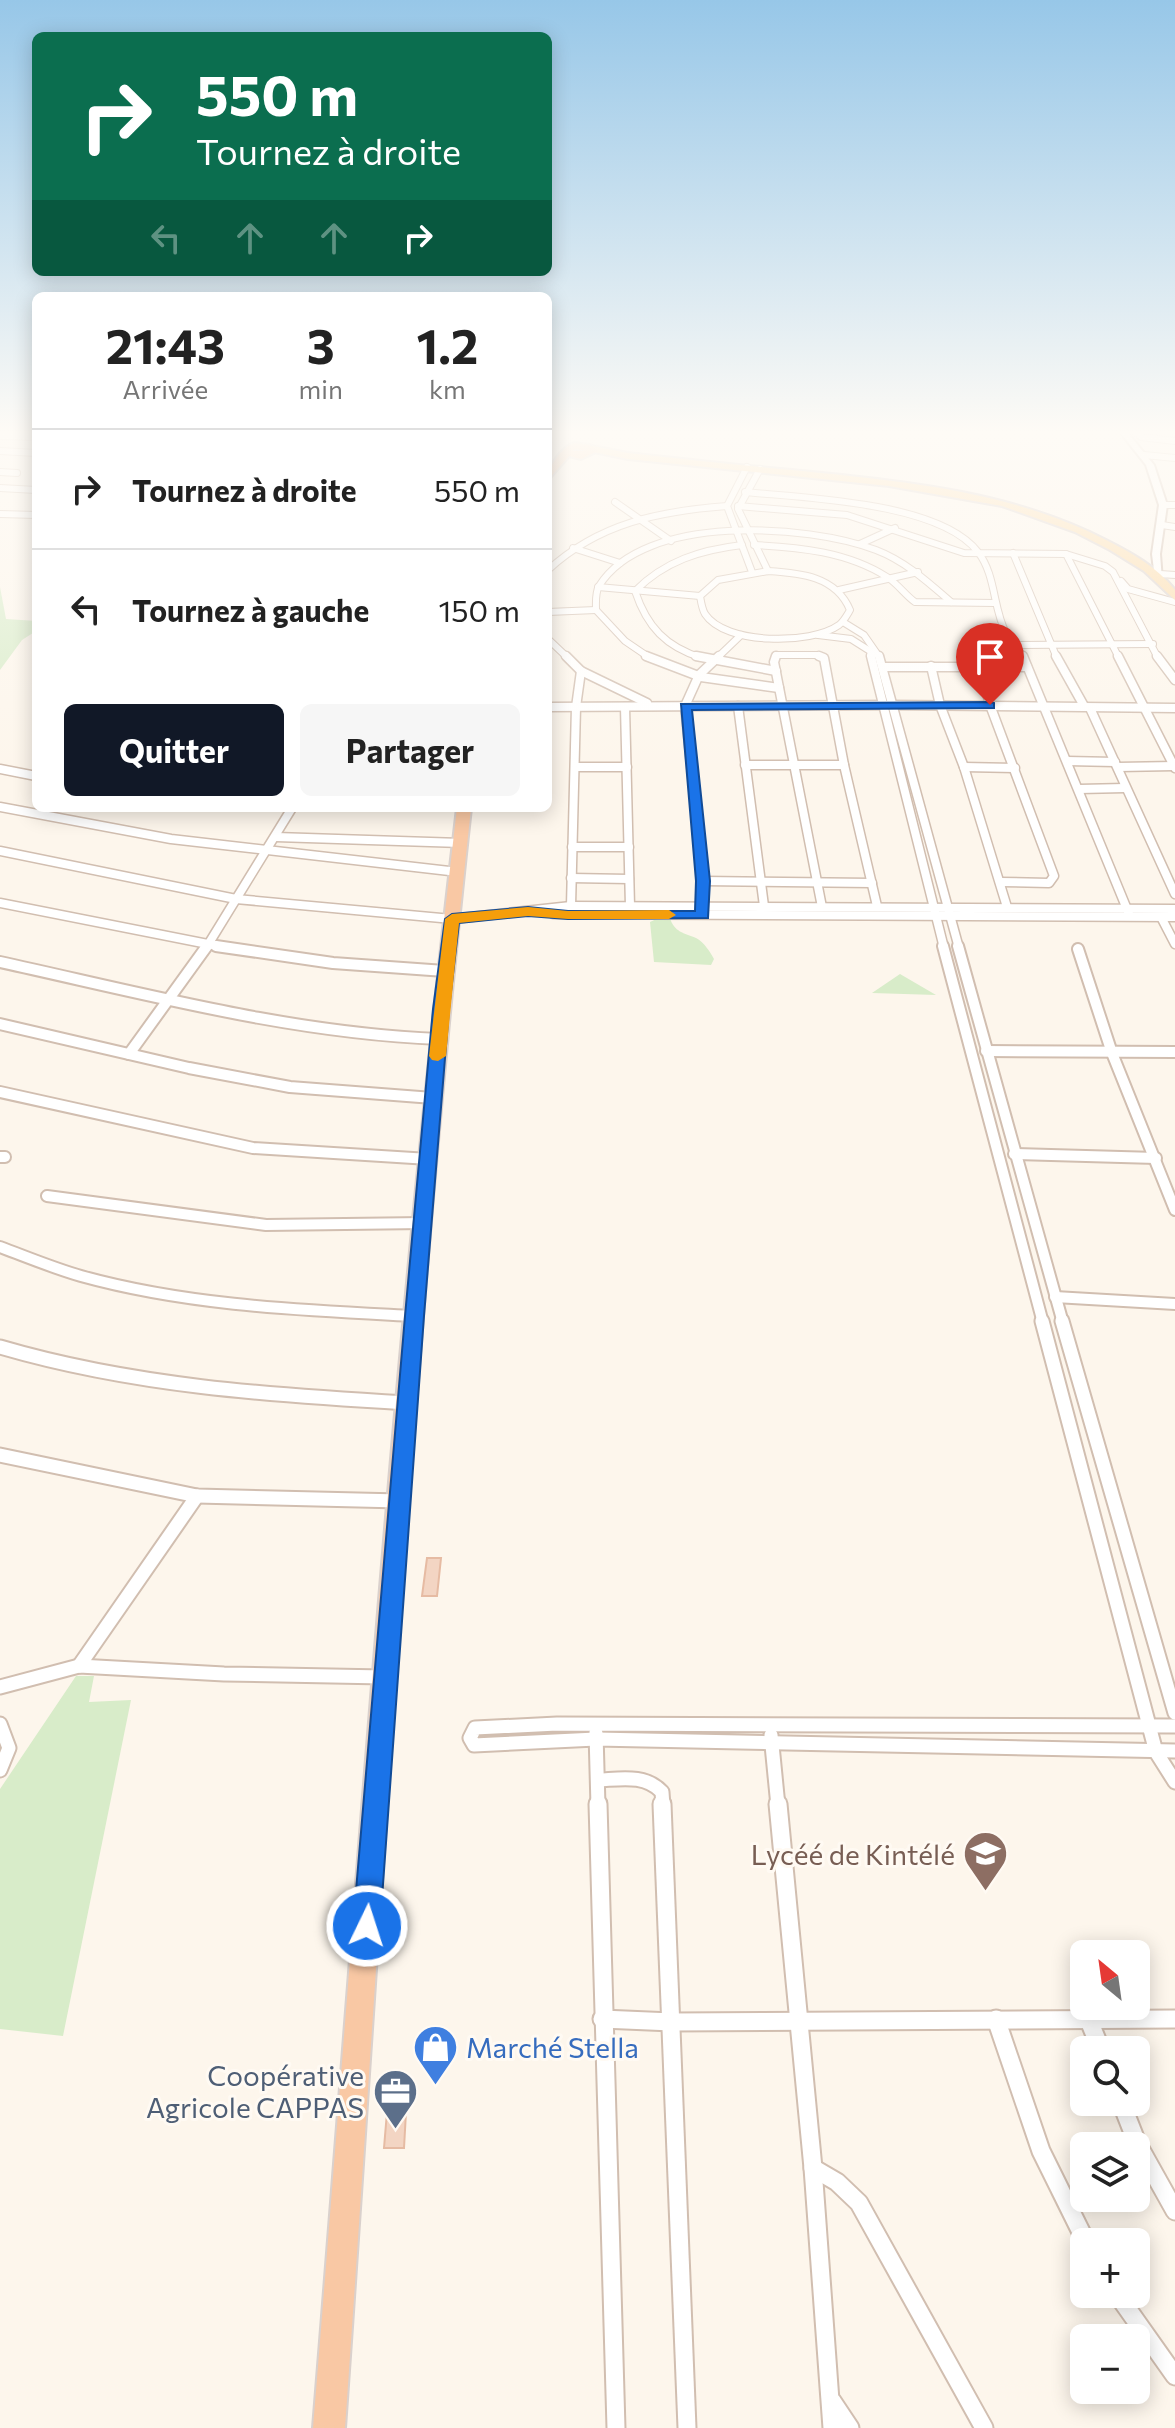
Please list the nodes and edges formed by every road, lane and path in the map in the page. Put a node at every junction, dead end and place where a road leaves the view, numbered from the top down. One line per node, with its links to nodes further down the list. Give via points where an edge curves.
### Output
1 (578, 545): 13 (street)
2 (659, 545): 14 (street)
3 (741, 545): 19 (street)
4 (742, 545): 23 (street)
5 (754, 545): 22 (street)
6 (757, 545): 15 (street)
7 (837, 545): 15 (street)
8 (863, 545): 24 (street)
9 (942, 545): 16 (street)
10 (971, 545): 16 (street)
11 (1108, 545): 27 (main road)
12 (1158, 545): 27 (street)
13 (573, 548): 20 (street); 21 (street)
14 (651, 548): 19 (street); 20 (street)
15 (829, 553): 28 (street)
16 (979, 553): 17 (street); 35 (street)
17 (1013, 553): 18 (street); 45 (street)
18 (1066, 554): 25 (street); 42 (street)
19 (675, 560): 31 (street)
20 (620, 563): 29 (street)
21 (552, 566)
22 (768, 571): 23 (street); 30 (street, via 809,576)
23 (752, 572): 32 (street, via 718,580)
24 (918, 572): 28 (street); 34 (street)
25 (1113, 572): 33 (street, via 1128,589); 43 (street)
26 (1175, 575): 27 (street)
27 (1160, 576): 33 (main road)
28 (890, 578): 30 (street); 34 (street, via 912,602)
29 (598, 587): 31 (street); 36 (street)
30 (839, 590): 38 (street, via 850,610)
31 (635, 591): 32 (street); 46 (street, via 644,620 664,641)
32 (700, 596): 39 (street, via 706,618)
33 (1175, 599)
34 (951, 602): 35 (street)
35 (995, 603): 44 (street, via 1007,635)
36 (596, 610): 37 (street); 53 (street, via 633,647)
37 (552, 612)
38 (843, 622): 40 (street); 49 (street, via 866,635)
39 (741, 635): 40 (street); 46 (street)
40 (818, 635): 56 (street, via 865,645)
41 (552, 643): 51 (street)
42 (1111, 644): 43 (street); 45 (street); 69 (street)
43 (1153, 644): 54 (street, via 1160,664)
44 (1018, 645): 45 (street); 50 (street)
45 (1050, 645): 68 (street)
46 (714, 661): 52 (street); 53 (street)
47 (931, 666): 48 (street); 49 (street); 57 (street)
48 (980, 666): 50 (street); 58 (street)
49 (884, 667): 56 (street)
50 (1027, 667): 64 (street)
51 (581, 671): 59 (street); 66 (street)
52 (776, 671): 55 (street); 63 (street, via 776,655 821,656)
53 (699, 675): 55 (street); 60 (street)
54 (1175, 680)
55 (779, 688): 62 (street)
56 (888, 705): 57 (street); 63 (street); 114 (street); 114 (street)
57 (940, 705): 58 (street); 78 (street)
58 (990, 705): 64 (street); 80 (street)
59 (655, 706): 60 (street); 67 (street)
60 (685, 706): 61 (street); 97 (street)
61 (738, 706): 62 (street); 73 (street)
62 (784, 706): 63 (street); 74 (street)
63 (835, 706): 75 (street)
64 (1042, 706): 68 (street); 71 (street)
65 (552, 707): 66 (street)
66 (576, 707): 67 (street); 76 (street)
67 (625, 707): 77 (street)
68 (1087, 707): 69 (street); 72 (street)
69 (1144, 707): 70 (street); 79 (street)
70 (1175, 708)
71 (1067, 761): 72 (street); 84 (street)
72 (1116, 764): 79 (street); 83 (street)
73 (745, 765): 74 (street); 98 (street)
74 (794, 765): 75 (street); 99 (street)
75 (844, 765): 101 (street)
76 (575, 767): 77 (street); 90 (street)
77 (627, 767): 91 (street)
78 (964, 767): 80 (street); 100 (street)
79 (1174, 767)
80 (1015, 768): 100 (street, via 1054,876 1049,883)
81 (0, 769): 82 (street)
82 (32, 775)
83 (1125, 788): 84 (street); 102 (street)
84 (1079, 789): 116 (street)
85 (0, 807): 93 (street, via 84,826)
86 (290, 812): 88 (street)
87 (464, 812): 89 (highway)
88 (276, 837): 89 (street); 93 (street)
89 (461, 843): 94 (highway)
90 (572, 847): 91 (street); 95 (street)
91 (629, 847): 96 (street)
92 (0, 851): 104 (street)
93 (267, 853): 94 (street); 104 (street)
94 (458, 872): 119 (highway)
95 (571, 878): 96 (street); 106 (street)
96 (629, 879): 107 (street)
97 (703, 881): 98 (street); 113 (street)
98 (760, 881): 99 (street); 108 (street)
99 (817, 881): 101 (street); 110 (street)
100 (1000, 882): 111 (street)
101 (872, 883): 109 (street)
102 (1173, 884): 103 (street)
103 (1175, 894)
104 (236, 899): 119 (street); 121 (street)
105 (0, 903): 121 (street)
106 (571, 906): 107 (street); 115 (street)
107 (630, 906): 113 (street)
108 (764, 906): 110 (street); 113 (street)
109 (877, 906): 110 (street); 114 (street)
110 (822, 907)
111 (1007, 907): 114 (street); 116 (street)
112 (1175, 909): 116 (street)
113 (703, 911): 114 (street); 115 (street)
114 (941, 911): 116 (street); 128 (street); 154 (street)
115 (528, 912): 119 (street)
116 (1129, 913): 117 (street)
117 (1161, 917): 118 (street); 120 (street)
118 (1175, 917)
119 (452, 919): 124 (highway)
120 (1175, 944)
121 (206, 946): 124 (street, via 392,970); 125 (street)
122 (1078, 949): 130 (street)
123 (0, 962): 125 (street)
124 (445, 971): 127 (highway)
125 (171, 998): 127 (street, via 300,1027); 131 (street)
126 (0, 1024): 131 (street)
127 (439, 1039): 133 (highway)
128 (986, 1051): 130 (street); 134 (street)
129 (1175, 1052): 130 (street)
130 (1112, 1053): 135 (street)
131 (129, 1054): 133 (street, via 290,1087)
132 (0, 1092): 136 (street, via 253,1148)
133 (433, 1098): 136 (highway)
134 (1014, 1154): 135 (street); 141 (street)
135 (1156, 1158): 138 (street)
136 (429, 1159): 139 (highway)
137 (47, 1196): 139 (street, via 266,1225)
138 (1175, 1210)
139 (424, 1223): 143 (highway)
140 (0, 1247): 143 (street, via 81,1276 163,1293 278,1309)
141 (1055, 1297): 142 (street); 152 (street)
142 (1175, 1304)
143 (414, 1316): 145 (highway)
144 (0, 1347): 145 (street, via 43,1361 221,1393)
145 (407, 1403): 148 (highway)
146 (0, 1455): 147 (street)
147 (197, 1496): 148 (street); 149 (street)
148 (400, 1501): 150 (highway)
149 (79, 1666): 150 (street); 151 (street)
150 (385, 1677): 177 (highway)
151 (0, 1687)
152 (1175, 1713)
153 (0, 1724): 160 (street, via 9,1748)
154 (1149, 1725): 155 (street); 157 (street); 159 (street)
155 (1175, 1726)
156 (596, 1731): 156 (street, via 475,1728 470,1738 474,1745); 157 (street); 161 (street)
157 (771, 1733): 159 (street); 165 (street)
158 (1175, 1751): 159 (street)
159 (1156, 1752): 162 (street)
160 (0, 1770)
161 (599, 1780): 164 (street); 169 (street, via 644,1780 662,1792)
162 (1175, 1782)
163 (1070, 2018): 166 (street)
164 (602, 2019): 169 (street); 178 (street)
165 (797, 2019): 166 (street); 169 (street); 171 (street)
166 (996, 2019): 173 (street, via 1041,2151)
167 (1150, 2019): 168 (street)
168 (1175, 2019)
169 (672, 2022): 179 (street)
170 (1126, 2116): 172 (street)
171 (813, 2168): 176 (street); 182 (street, via 859,2203)
172 (1175, 2211)
173 (1079, 2228)
174 (1127, 2308): 175 (street)
175 (1175, 2376)
176 (831, 2400): 180 (street); 181 (street)
177 (329, 2428)
178 (616, 2428)
179 (687, 2428)
180 (832, 2428)
181 (850, 2428)
182 (984, 2428)

